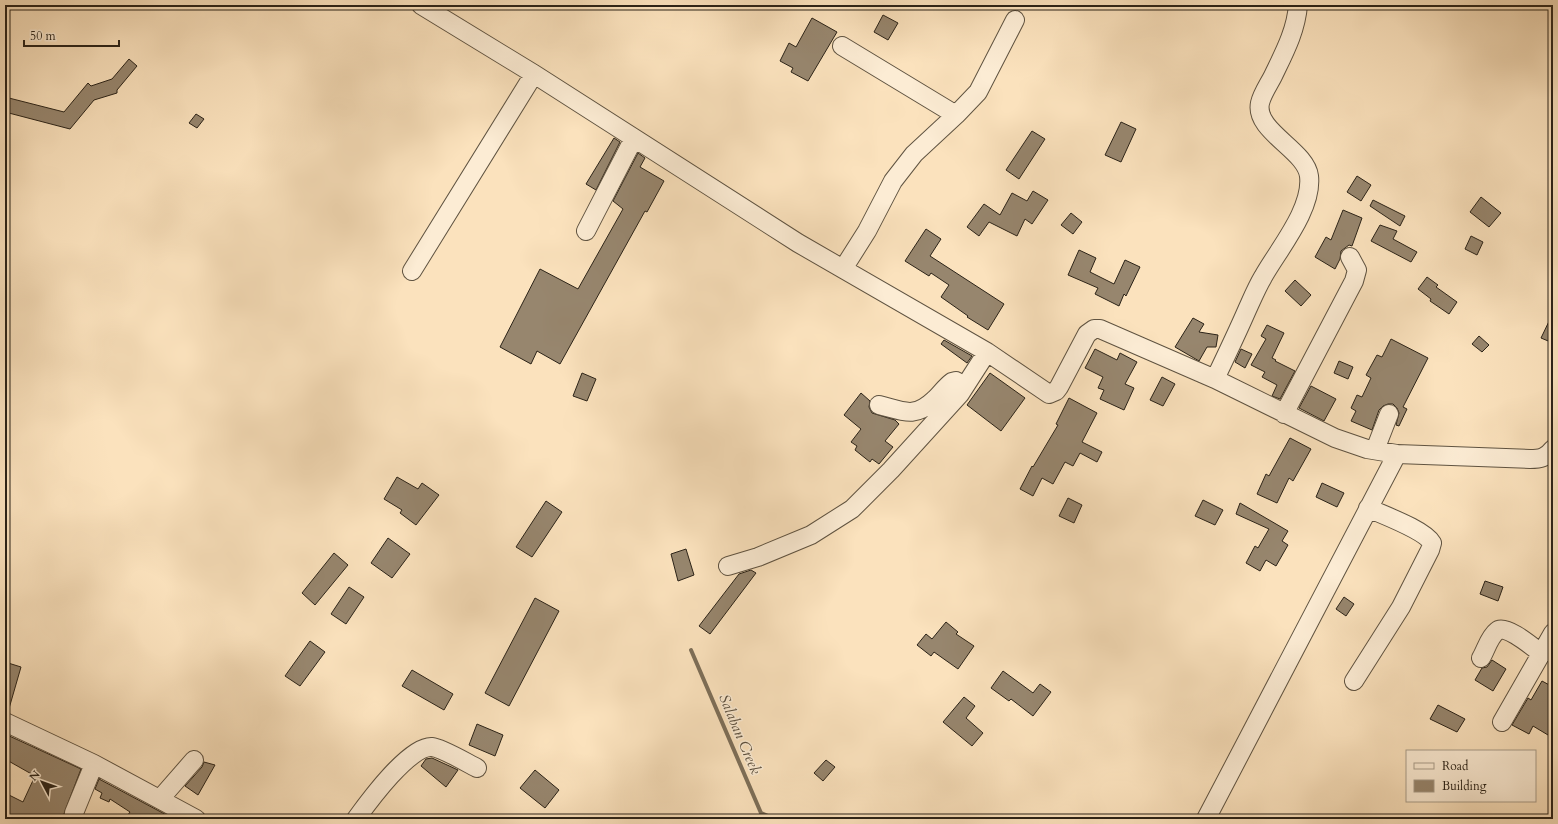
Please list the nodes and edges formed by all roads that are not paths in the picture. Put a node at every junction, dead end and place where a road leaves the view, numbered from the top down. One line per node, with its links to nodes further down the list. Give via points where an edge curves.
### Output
1 (421, 5): 5 (street)
2 (1298, 5): 13 (street, via 1295,27 1259,104 1260,115 1270,129 1304,162 1309,175 1306,199 1296,224 1263,277)
3 (1015, 20): 6 (street, via 978,92)
4 (842, 46): 6 (street)
5 (534, 74): 7 (street); 11 (street)
6 (956, 115): 10 (street, via 914,154 893,181)
7 (634, 138): 8 (street); 10 (street)
8 (586, 231)
9 (1350, 257): 16 (street, via 1357,270 1354,281)
10 (844, 269): 12 (street)
11 (412, 271)
12 (987, 352): 13 (street, via 1045,393 1051,394 1060,387 1087,334 1094,329 1100,329); 14 (street)
13 (1215, 379): 16 (street)
14 (965, 386): 15 (street, via 956,381 952,382 921,411 908,412); 22 (street, via 891,470 852,509 811,535 758,557)
15 (879, 405)
16 (1284, 414): 19 (street, via 1335,438)
17 (1389, 414): 19 (street)
18 (1553, 449): 20 (street, via 1542,459)
19 (1374, 450): 20 (street)
20 (1397, 454): 21 (street)
21 (1368, 508): 26 (street, via 1413,528 1429,538 1432,543 1401,607); 36 (street)
22 (728, 566)
23 (1553, 633): 24 (street)
24 (1542, 654): 25 (street, via 1508,631 1497,630); 28 (street)
25 (1481, 658)
26 (1354, 681)
27 (5, 722): 30 (street)
28 (1502, 722)
29 (194, 760): 32 (street)
30 (94, 764): 32 (street); 33 (street, via 74,813)
31 (477, 768): 35 (street, via 435,747 425,747 404,762)
32 (160, 799): 34 (street)
33 (75, 818)
34 (190, 818)
35 (356, 819)
36 (1206, 819)

